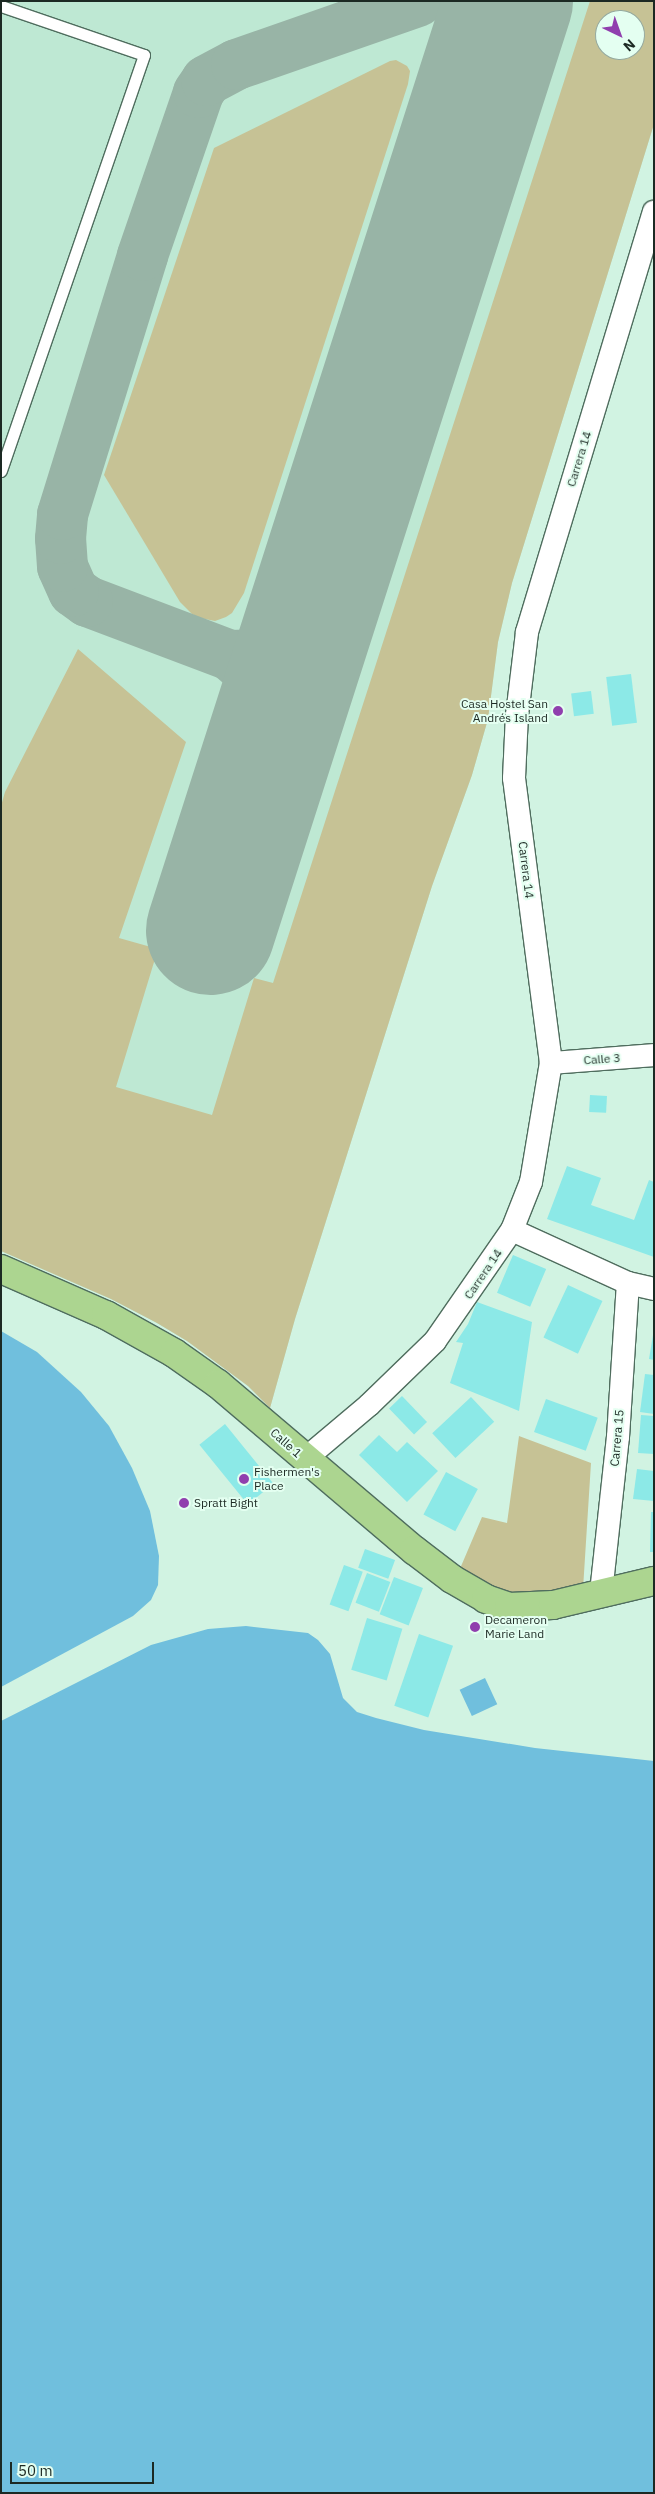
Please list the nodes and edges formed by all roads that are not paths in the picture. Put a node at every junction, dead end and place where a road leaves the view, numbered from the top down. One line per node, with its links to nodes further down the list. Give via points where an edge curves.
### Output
1 (1, 6): 3 (lane, via 144,55)
2 (653, 216): 5 (street, Carrera 14, via 527,632 517,715 514,778)
3 (1, 471)
4 (654, 1056): 5 (street, Calle 3)
5 (551, 1063): 6 (street, Carrera 14, via 531,1182)
6 (512, 1230): 8 (street); 10 (street, Carrera 14, via 435,1341 369,1405)
7 (1, 1269): 10 (highway, Calle 1, via 106,1315 174,1353 218,1384)
8 (628, 1283): 9 (street); 12 (street, Carrera 15, via 618,1437)
9 (654, 1289)
10 (305, 1459): 12 (highway, Calle 1, via 428,1562 486,1599 509,1607 529,1607 553,1605)
11 (654, 1581): 12 (highway, Calle 1)
12 (602, 1593)

